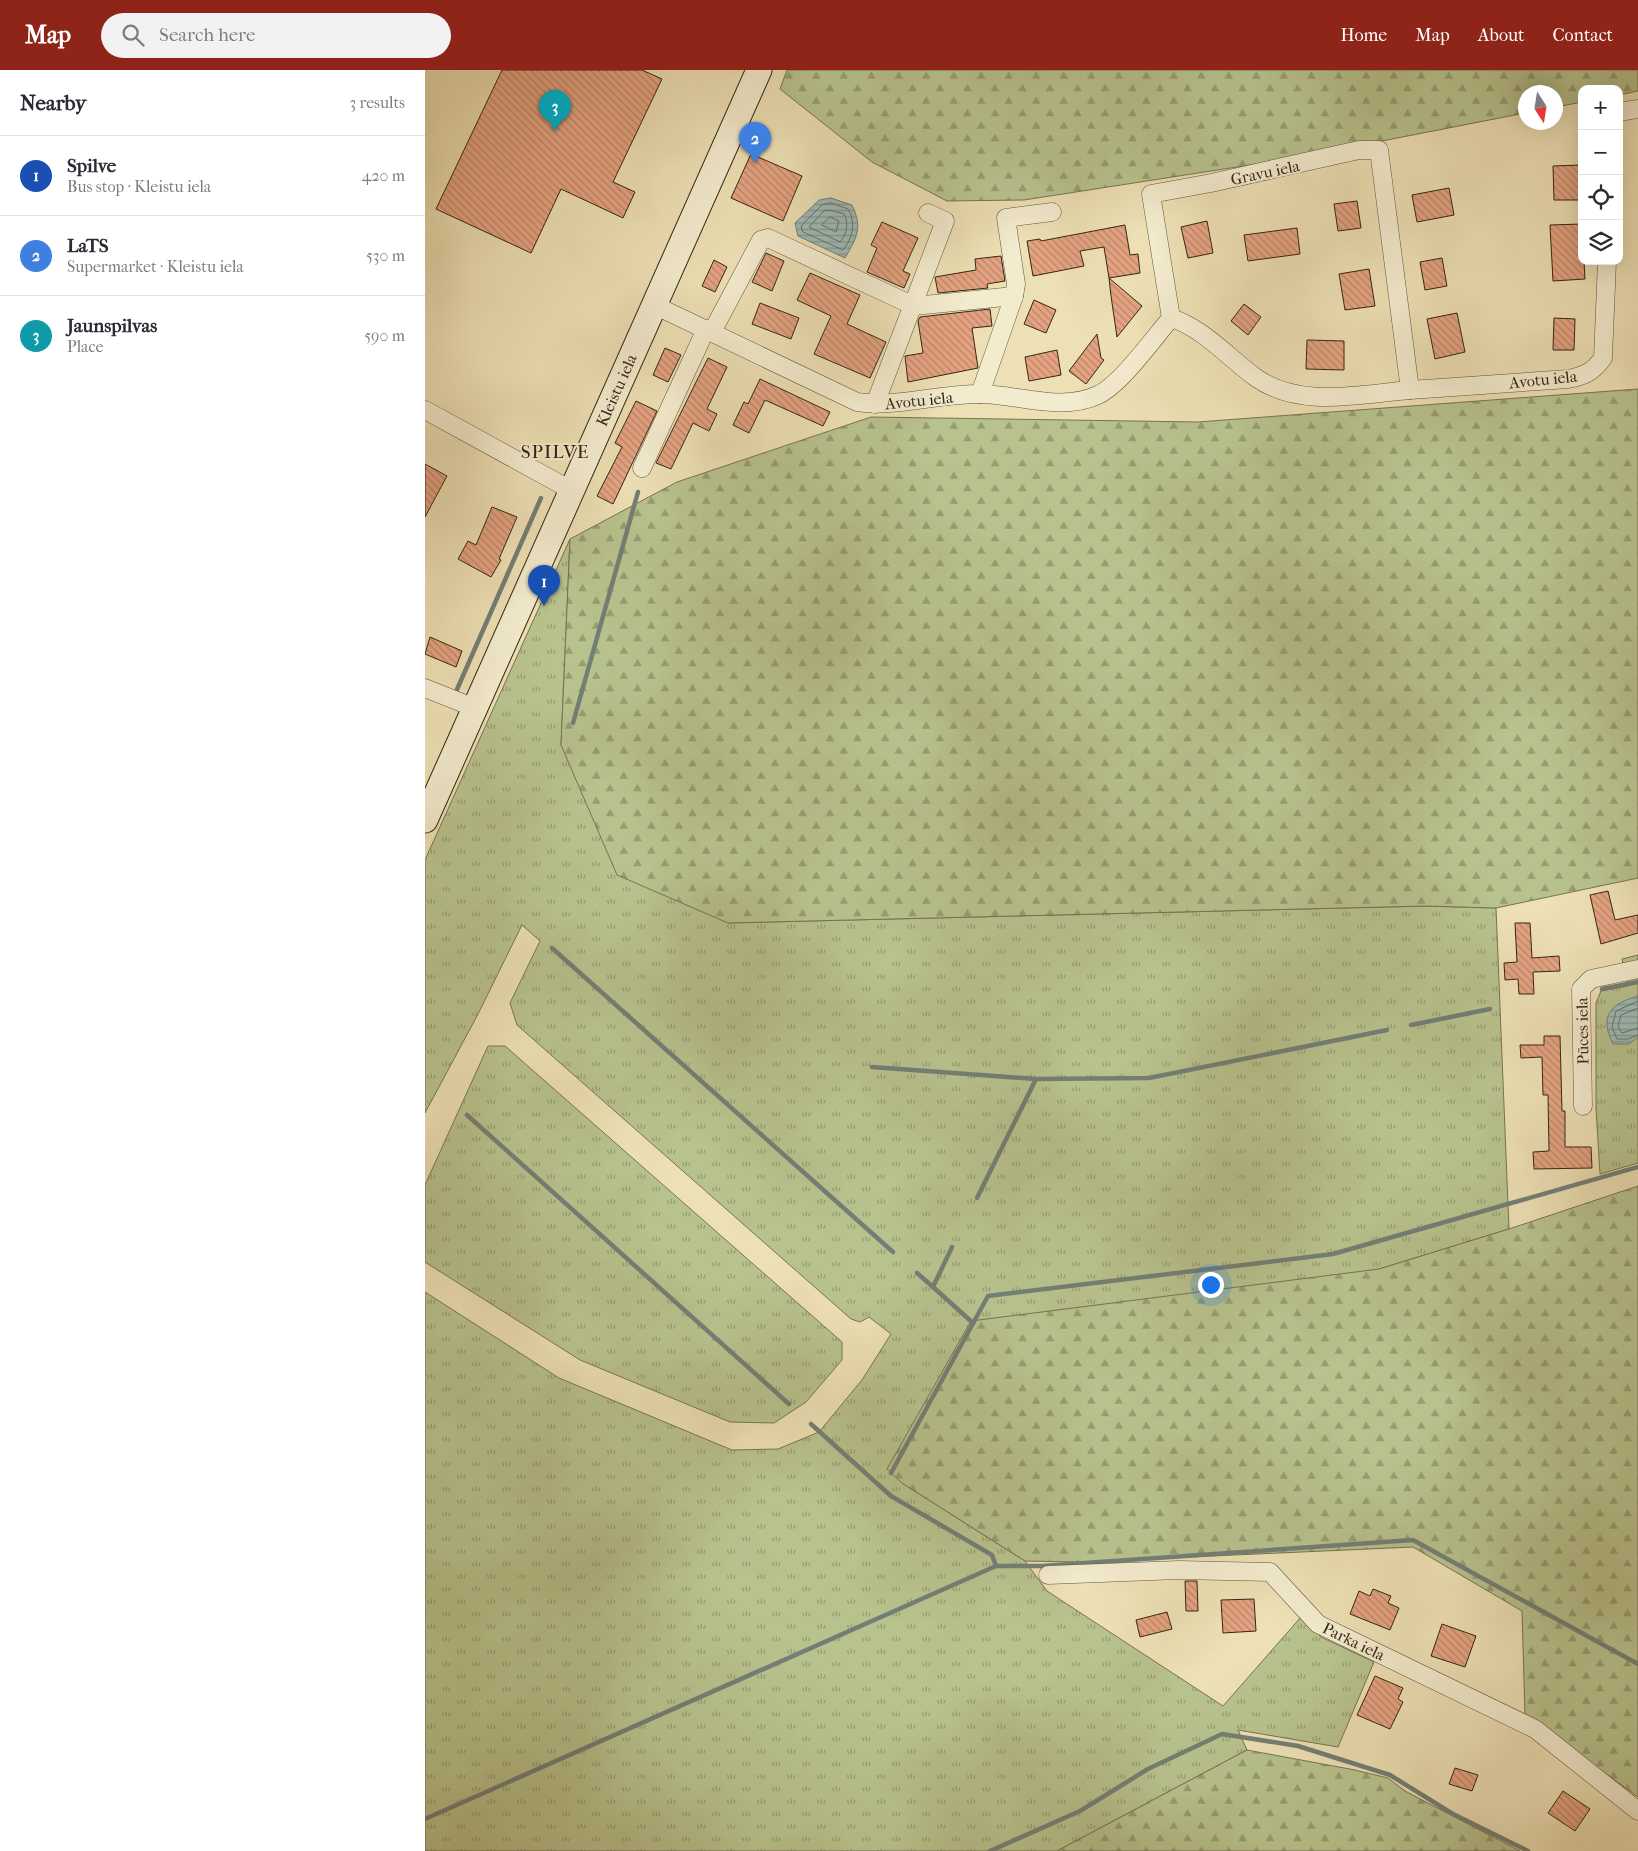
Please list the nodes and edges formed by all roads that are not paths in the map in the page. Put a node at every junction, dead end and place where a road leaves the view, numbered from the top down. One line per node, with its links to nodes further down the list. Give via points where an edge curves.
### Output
1 (759, 70): 8 (street, Kleistu iela)
2 (1638, 109): 3 (street)
3 (1623, 111)
4 (1052, 212): 7 (street, via 1006,218 1016,284)
5 (928, 213): 9 (street, via 945,221)
6 (1607, 265): 12 (street, Avotu iela, via 1603,358 1595,369 1568,379)
7 (1014, 296): 9 (street); 13 (street)
8 (654, 304): 11 (street, Avotu iela); 17 (street, Kleistu iela)
9 (914, 306): 11 (street, via 768,238 761,240); 14 (street)
10 (1171, 318): 12 (street, Avotu iela, via 1186,323 1257,378 1309,398); 12 (street, Gravu iela, via 1151,194 1359,150 1379,150); 13 (street, Avotu iela, via 1115,382 1100,394 1063,403)
11 (709, 330): 14 (street, Avotu iela, via 857,402); 16 (street)
12 (1410, 390)
13 (980, 394): 14 (street, Avotu iela)
14 (875, 404)
15 (425, 410): 17 (street)
16 (642, 468)
17 (571, 490): 19 (street, Kleistu iela)
18 (425, 688): 19 (street)
19 (475, 708): 20 (street, Kleistu iela)
20 (425, 820)
21 (1638, 969): 22 (street, Pūces iela, via 1591,979 1581,989)
22 (1583, 1106)
23 (1048, 1576): 24 (street, Parka iela, via 1179,1570 1270,1572 1318,1624 1535,1729)
24 (1638, 1811)

